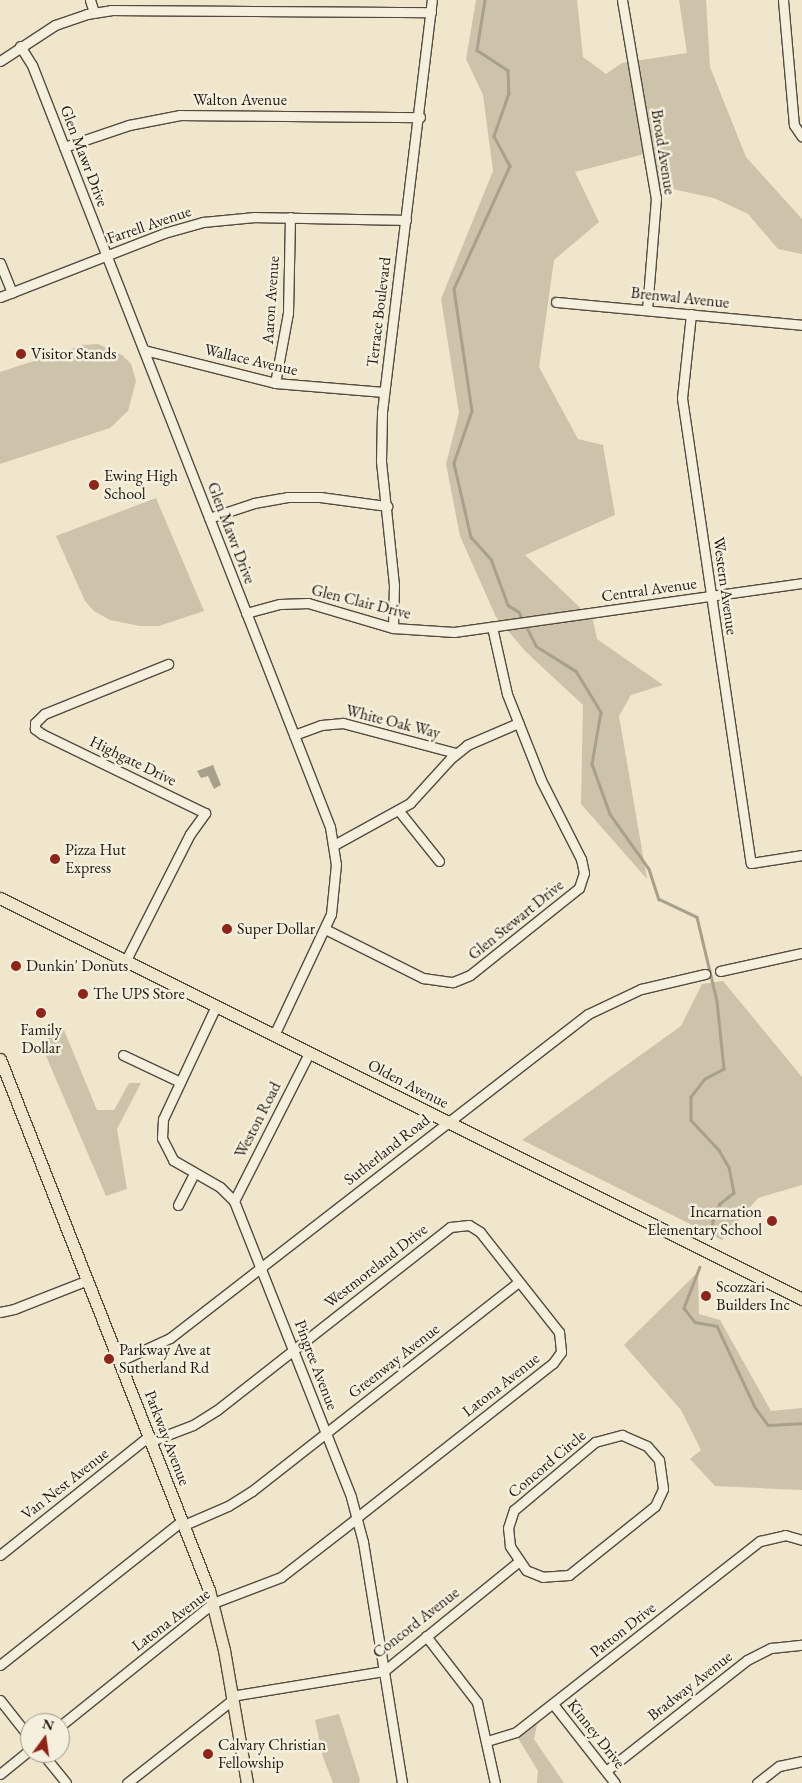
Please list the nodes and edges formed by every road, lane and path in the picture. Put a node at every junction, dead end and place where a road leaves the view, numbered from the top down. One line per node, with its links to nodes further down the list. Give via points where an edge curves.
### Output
1 (90, 0): 5 (street)
2 (432, 0): 6 (street, Terrace Boulevard)
3 (622, 0): 19 (street, Broad Avenue, via 656,198)
4 (783, 0): 10 (street, via 794,125)
5 (94, 12): 6 (street, via 130,9); 7 (street, via 55,25)
6 (431, 12): 9 (street, Terrace Boulevard)
7 (20, 46): 8 (street); 11 (street, Glen Mawr Drive, via 32,65)
8 (0, 60)
9 (420, 117): 11 (street, Walton Avenue, via 180,115 129,125); 13 (street, Terrace Boulevard)
10 (802, 136)
11 (64, 147): 14 (street, Glen Mawr Drive)
12 (290, 217): 13 (street, Farrell Avenue); 14 (street, Farrell Avenue, via 202,222); 23 (street, Aaron Avenue, via 288,313)
13 (406, 220): 24 (street, Terrace Boulevard)
14 (107, 256): 16 (street, Farrell Avenue); 22 (street, Glen Mawr Drive)
15 (0, 263): 16 (street)
16 (12, 293): 17 (street, Farrell Avenue)
17 (0, 297)
18 (556, 302): 19 (street, Brenwal Avenue)
19 (647, 309): 20 (street, Brenwal Avenue)
20 (691, 314): 21 (street, Brenwal Avenue); 28 (street, Western Avenue, via 682,398)
21 (802, 325)
22 (144, 350): 23 (street, Wallace Avenue); 26 (street, Glen Mawr Drive)
23 (275, 383): 24 (street, Wallace Avenue)
24 (384, 392): 25 (street, Terrace Boulevard, via 380,439)
25 (386, 506): 26 (street, via 320,497 286,497 254,503); 32 (street, Terrace Boulevard, via 394,586)
26 (209, 518): 29 (street, Glen Mawr Drive)
27 (802, 583): 28 (street, Central Avenue)
28 (712, 596): 30 (street, Central Avenue); 39 (street, Western Avenue, via 751,863)
29 (246, 613): 32 (street, Glen Clair Drive, via 280,604 308,603); 35 (street, Glen Mawr Drive)
30 (526, 622): 31 (street, Glen Clair Drive)
31 (492, 627): 32 (street, Glen Clair Drive, via 431,632); 34 (street, Glen Stewart Drive, via 502,679)
32 (393, 628)
33 (168, 664): 44 (street, Highgate Drive, via 44,714 35,723 35,729 42,734 205,813 190,834)
34 (518, 723): 36 (street, via 481,738); 42 (street, Glen Stewart Drive, via 544,787 581,859 582,880 574,894 470,975 453,982 423,978)
35 (294, 735): 36 (street, White Oak Way, via 320,725 343,723); 38 (street, Glen Mawr Drive)
36 (456, 753): 37 (street, via 421,793)
37 (399, 811): 38 (street); 40 (street)
38 (334, 845): 42 (street, Glen Mawr Drive, via 336,882)
39 (802, 855)
40 (439, 861)
41 (0, 898): 44 (main road, Olden Avenue)
42 (325, 929): 48 (street, Glen Mawr Drive)
43 (802, 953): 45 (street)
44 (126, 960): 47 (main road, Olden Avenue)
45 (720, 971)
46 (705, 974): 53 (street, Sutherland Road, via 621,996 588,1014)
47 (216, 1006): 48 (main road, Olden Avenue); 52 (street, Pingree Avenue)
48 (274, 1035): 49 (main road, Olden Avenue)
49 (310, 1053): 53 (main road, Olden Avenue); 55 (street, Weston Road)
50 (123, 1055): 52 (street)
51 (0, 1059): 59 (main road, Parkway Avenue)
52 (180, 1082): 54 (street, Pingree Avenue, via 163,1119 162,1138 173,1160)
53 (448, 1122): 58 (street, Sutherland Road); 61 (main road, Olden Avenue)
54 (194, 1174): 55 (street, Pingree Avenue, via 220,1187); 56 (street)
55 (234, 1201): 58 (street, Pingree Avenue)
56 (178, 1206)
57 (473, 1227): 60 (street, Latona Avenue); 63 (street, Westmoreland Drive, via 462,1224 450,1227)
58 (261, 1266): 63 (street, Pingree Avenue); 64 (street, Sutherland Road, via 170,1338)
59 (88, 1280): 62 (street); 64 (main road, Parkway Avenue)
60 (519, 1282): 65 (street, Greenway Avenue); 67 (street, Latona Avenue, via 559,1332 562,1345 558,1359)
61 (802, 1299)
62 (0, 1312)
63 (294, 1350): 65 (street, Pingree Avenue); 66 (street, Westmoreland Drive, via 207,1417)
64 (120, 1361): 66 (main road, Parkway Avenue)
65 (326, 1433): 67 (street, Pingree Avenue); 68 (street, Greenway Avenue, via 242,1498)
66 (150, 1438): 68 (main road, Parkway Avenue); 70 (street, Van Nest Avenue)
67 (357, 1517): 72 (street, Latona Avenue, via 281,1577); 76 (street, Pingree Avenue)
68 (183, 1523): 72 (main road, Parkway Avenue); 75 (street, Greenway Avenue)
69 (802, 1540): 79 (street, Patton Drive, via 774,1536 755,1544)
70 (0, 1555)
71 (518, 1562): 71 (street, Concord Circle, via 510,1546 508,1528 514,1510 523,1500 605,1437 631,1437 654,1452 663,1479 655,1506 577,1572 560,1578 543,1577); 73 (street, Concord Avenue)
72 (213, 1603): 77 (main road, Parkway Avenue); 80 (street, Latona Avenue)
73 (426, 1636): 76 (street, Concord Avenue); 82 (street, via 472,1693 481,1712)
74 (802, 1645): 86 (street, Bradway Avenue, via 771,1648 747,1660)
75 (0, 1665)
76 (384, 1671): 77 (street, Concord Avenue); 91 (street, Pingree Avenue)
77 (232, 1698): 89 (street, Concord Avenue); 90 (main road, Parkway Avenue)
78 (0, 1700): 81 (street)
79 (553, 1704): 82 (street, Patton Drive, via 516,1732); 86 (street, Kinney Drive)
80 (70, 1718)
81 (20, 1725)
82 (487, 1742): 92 (street)
83 (20, 1758): 87 (street)
84 (802, 1761): 94 (street, via 779,1766)
85 (50, 1763): 88 (street)
86 (606, 1771): 93 (street, Kinney Drive)
87 (0, 1774)
88 (66, 1783)
89 (127, 1783)
90 (247, 1783)
91 (402, 1783)
92 (495, 1783)
93 (615, 1783)
94 (757, 1783)

